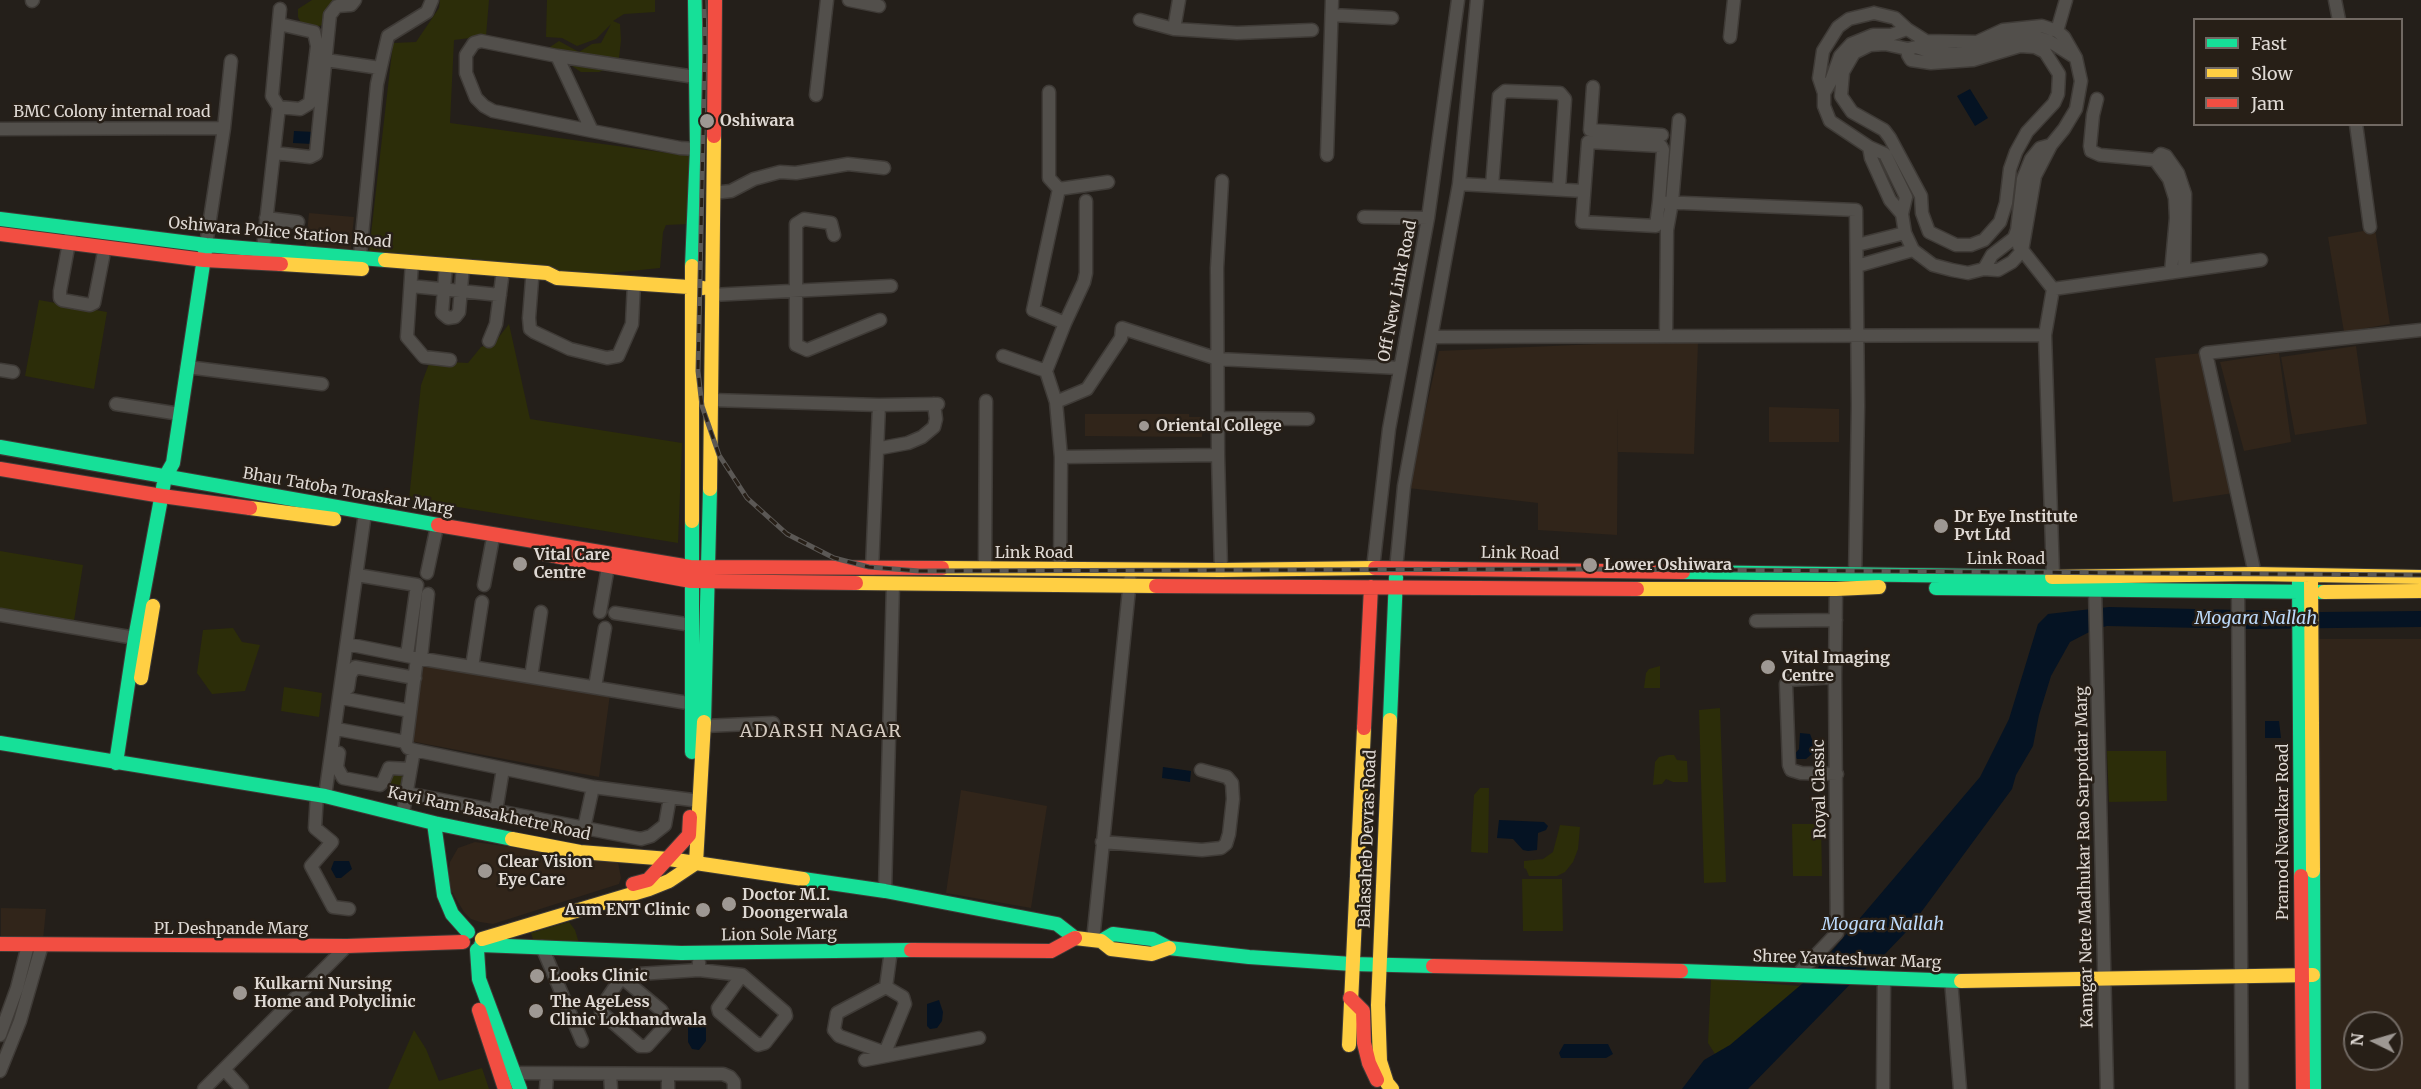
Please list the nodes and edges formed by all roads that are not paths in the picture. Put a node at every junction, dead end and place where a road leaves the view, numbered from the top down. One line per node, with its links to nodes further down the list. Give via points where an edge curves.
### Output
1 (355, 0): 29 (street, via 332,10)
2 (432, 0): 31 (street, via 427,12 388,36)
3 (695, 0): 32 (main road)
4 (715, 0): 59 (main road)
5 (827, 0): 36 (street)
6 (849, 0): 14 (street)
7 (1179, 0): 21 (street)
8 (1332, 0): 16 (street)
9 (1458, 0): 65 (street, Off New Link Road)
10 (1477, 0): 54 (street)
11 (1734, 0): 25 (street)
12 (2066, 0): 24 (street)
13 (2335, 0): 18 (street)
14 (879, 6)
15 (280, 9): 20 (street)
16 (1332, 15): 17 (street); 49 (street)
17 (1392, 18)
18 (2338, 18)
19 (1140, 20): 21 (street)
20 (279, 24): 29 (street, via 314,32); 38 (street, via 272,96)
21 (1174, 29): 23 (street, via 1237,33)
22 (1907, 29): 24 (street, via 1926,40 1962,43 1977,42 2014,28 2042,26); 35 (street, via 1891,35 1873,35 1851,44 1840,56); 35 (street, via 1895,18 1874,14 1849,19 1838,27 1822,58 1819,78)
23 (1312, 30)
24 (2057, 31): 28 (street)
25 (1730, 37)
26 (1908, 50): 26 (street, via 1885,44 1870,45 1854,53 1843,72 1841,96 1852,112 1884,130 1890,138 1921,196 1929,232 1956,245 1971,245 1983,240 2000,222 2016,152 2027,132 2054,103 2059,74 2048,68 2041,49 2020,46 1973,60 1931,63 1911,60); 28 (street, via 1916,47 1958,54 2020,35 2049,41)
27 (557, 56): 32 (street); 43 (street); 43 (street, via 481,41 466,55 466,73 476,98 493,111)
28 (2076, 58): 46 (street, via 2081,81 2076,109)
29 (321, 60): 31 (street); 38 (street, via 310,103 300,109); 48 (street, via 316,154 310,157)
30 (231, 61): 41 (street)
31 (380, 68): 84 (street)
32 (694, 77): 47 (main road)
33 (1593, 87): 45 (street)
34 (1049, 92): 56 (street, via 1048,178)
35 (1824, 93): 70 (street, via 1830,121 1869,147 1890,200 1902,214)
36 (816, 95)
37 (2097, 99): 50 (street, via 2091,151)
38 (279, 107): 48 (street)
39 (1679, 120): 62 (street)
40 (2356, 126): 68 (street)
41 (224, 128): 42 (street, BMC Colony internal road); 76 (street)
42 (0, 129)
43 (592, 131): 47 (street)
44 (1662, 135): 45 (street)
45 (1589, 136): 58 (street); 61 (street, via 1661,146)
46 (2051, 144): 74 (street, via 2040,148 2031,159 2023,179); 81 (street, via 2032,187)
47 (697, 149): 97 (main road)
48 (274, 153): 64 (street)
49 (1326, 154)
50 (2155, 160): 89 (street, via 2158,155 2166,156 2178,173 2185,194); 90 (street, via 2169,179 2175,198)
51 (884, 168): 59 (street, via 848,164 780,172 731,191)
52 (1222, 181): 113 (street, via 1217,268)
53 (1108, 182): 56 (street)
54 (1459, 184): 55 (street); 110 (street)
55 (1492, 186): 57 (street); 57 (street, via 1499,96 1505,91 1560,93 1565,99)
56 (1059, 189): 105 (street, via 1033,310)
57 (1559, 189): 58 (street)
58 (1584, 191): 61 (street, via 1582,222 1656,226)
59 (713, 193): 102 (main road)
60 (1086, 201): 105 (street, via 1086,273)
61 (1659, 202): 62 (street)
62 (1672, 202): 77 (street, via 1856,210); 107 (street, via 1667,230)
63 (1364, 217): 65 (street)
64 (266, 218): 67 (street); 79 (street)
65 (1428, 218): 116 (street, Off New Link Road)
66 (0, 219): 69 (main road, Oshiwara Police Station Road)
67 (298, 222)
68 (2370, 227)
69 (72, 228): 72 (main road, Oshiwara Police Station Road); 75 (street)
70 (1905, 233): 77 (street); 80 (street)
71 (0, 234): 75 (main road, Oshiwara Police Station Road)
72 (120, 234): 76 (main road, Oshiwara Police Station Road); 78 (main road)
73 (834, 235): 101 (street, via 831,223 804,219 796,224)
74 (2014, 238): 81 (street); 86 (street, via 1992,255)
75 (69, 243): 78 (main road, Oshiwara Police Station Road); 78 (street, via 60,298 90,305 95,301)
76 (206, 244): 79 (main road, Oshiwara Police Station Road); 82 (main road)
77 (1857, 245): 85 (street)
78 (111, 248): 82 (main road, Oshiwara Police Station Road)
79 (263, 249): 84 (main road, Oshiwara Police Station Road)
80 (1913, 250): 85 (street); 86 (street, via 1933,265 1952,270 1968,273)
81 (2022, 251): 86 (street, via 1998,270); 99 (street)
82 (204, 260): 84 (main road, Oshiwara Police Station Road); 115 (main road)
83 (2261, 260): 89 (street)
84 (359, 263): 91 (main road, Oshiwara Police Station Road)
85 (1857, 266): 108 (street)
86 (1984, 268)
87 (446, 270): 88 (main road, Oshiwara Police Station Road); 91 (main road, Oshiwara Police Station Road); 98 (street)
88 (463, 271): 92 (main road, Oshiwara Police Station Road, via 547,273); 93 (main road, Oshiwara Police Station Road); 100 (street)
89 (2184, 271): 90 (street)
90 (2171, 272): 99 (street)
91 (412, 274): 98 (street); 114 (street, via 407,337 424,357)
92 (557, 278): 94 (main road, Oshiwara Police Station Road, via 547,282); 95 (main road, Oshiwara Police Station Road)
93 (502, 279): 94 (main road, Oshiwara Police Station Road); 103 (street)
94 (532, 280): 95 (street, via 530,328 564,347 607,358 618,356 632,324)
95 (634, 283): 97 (main road, Oshiwara Police Station Road)
96 (891, 286): 101 (street)
97 (691, 288): 102 (main road, Oshiwara Police Station Road); 149 (main road)
98 (444, 289): 100 (street); 100 (street, via 442,313 448,318 459,312)
99 (2053, 289): 109 (street)
100 (461, 291): 103 (street)
101 (796, 291): 102 (street); 104 (street, via 796,345 801,349 807,350)
102 (711, 292): 121 (main road)
103 (500, 295): 111 (street)
104 (880, 320)
105 (1065, 323): 118 (street)
106 (2421, 330): 150 (street, via 2206,353)
107 (1666, 335): 108 (street); 110 (street)
108 (1858, 335): 109 (street); 156 (street)
109 (2045, 335): 154 (street)
110 (1431, 337): 145 (street, via 1404,486)
111 (489, 341)
112 (1003, 356): 118 (street)
113 (1218, 359): 116 (street); 123 (street, via 1122,328 1121,338 1087,389); 127 (street)
114 (450, 360)
115 (187, 367): 120 (street); 126 (main road)
116 (1400, 368): 141 (street, Off New Link Road)
117 (0, 370): 119 (street)
118 (1046, 371): 123 (street)
119 (13, 372)
120 (322, 384)
121 (712, 400): 125 (street); 152 (main road)
122 (986, 401): 143 (street)
123 (1056, 402): 132 (street)
124 (116, 404): 126 (street)
125 (879, 405): 130 (street, via 936,404 934,427 922,437); 142 (street)
126 (180, 414): 134 (main road)
127 (1218, 418): 128 (street); 131 (street)
128 (1308, 419)
129 (0, 447): 134 (main road, Bhau Tatoba Toraskar Marg)
130 (881, 448)
131 (1218, 454): 132 (street); 147 (street)
132 (1061, 457): 144 (street)
133 (0, 469): 135 (main road, Bhau Tatoba Toraskar Marg)
134 (171, 478): 135 (main road); 136 (main road, Bhau Tatoba Toraskar Marg)
135 (168, 496): 136 (main road, Bhau Tatoba Toraskar Marg); 178 (main road)
136 (365, 518): 137 (main road, Bhau Tatoba Toraskar Marg); 149 (main road, Bhau Tatoba Toraskar Marg); 151 (street)
137 (436, 531): 138 (main road, Bhau Tatoba Toraskar Marg); 148 (street)
138 (492, 543): 139 (main road, Bhau Tatoba Toraskar Marg); 159 (street)
139 (608, 567): 149 (main road, Bhau Tatoba Toraskar Marg); 171 (street)
140 (857, 568): 142 (main road, Link Road); 152 (main road, Link Road); 157 (main road)
141 (1373, 568): 145 (main road, Link Road); 147 (main road, Link Road); 161 (main road, Off New Link Road)
142 (872, 569): 143 (main road, Link Road)
143 (985, 569): 144 (main road, Link Road)
144 (1060, 569): 146 (main road, Link Road)
145 (1396, 569): 156 (main road, Link Road); 162 (main road, Balasaheb Devras Road)
146 (1131, 570): 147 (main road, Link Road); 160 (street)
147 (1221, 570)
148 (427, 573)
149 (691, 574): 152 (main road, Link Road); 176 (main road)
150 (2255, 574): 153 (main road, Link Road); 154 (main road, Link Road)
151 (357, 575): 179 (street); 180 (street, via 417,585)
152 (708, 575): 157 (main road, Link Road); 187 (main road)
153 (2305, 575): 155 (main road, Link Road); 164 (main road, Pramod Navalkar Road)
154 (2053, 576): 156 (main road, Link Road)
155 (2421, 577)
156 (1855, 581): 163 (main road, Link Road); 168 (main road, Link Road)
157 (857, 583): 158 (main road, Link Road)
158 (893, 584): 160 (main road, Link Road); 211 (street)
159 (484, 585)
160 (1129, 586): 161 (main road, Link Road); 208 (street)
161 (1371, 587): 162 (main road, Link Road); 222 (main road, Balasaheb Devras Road)
162 (1395, 588): 163 (main road, Link Road); 223 (main road, Balasaheb Devras Road)
163 (1836, 589): 174 (street, Royal Classic)
164 (2305, 590): 165 (main road, Link Road); 166 (main road, Link Road); 227 (main road, Pramod Navalkar Road)
165 (2421, 591)
166 (2238, 592): 168 (main road, Link Road); 229 (street)
167 (428, 594): 180 (street)
168 (2095, 595): 228 (street, Kamgar Nete Madhukar Rao Sarpotdar Marg)
169 (482, 602): 181 (street)
170 (541, 612): 182 (street)
171 (600, 612)
172 (615, 613): 176 (street)
173 (0, 615): 178 (street)
174 (1836, 620): 175 (street); 183 (street, Royal Classic)
175 (1756, 621)
176 (692, 625): 187 (main road)
177 (605, 628): 185 (street)
178 (141, 639): 194 (main road)
179 (347, 644): 180 (street); 201 (street)
180 (415, 657): 181 (street); 184 (street)
181 (472, 667): 182 (street)
182 (531, 676): 185 (street)
183 (1834, 677): 198 (street, Royal Classic); 198 (street, via 1788,680 1786,684 1791,770)
184 (415, 678): 186 (street, via 356,667 350,675); 188 (street)
185 (595, 687): 187 (street)
186 (347, 699): 188 (street); 191 (street)
187 (699, 705): 190 (main road); 203 (main road)
188 (410, 711): 193 (street)
189 (773, 723): 190 (street)
190 (704, 726): 203 (main road)
191 (342, 730): 193 (street); 195 (street, via 337,767 343,778 380,785 389,768)
192 (0, 743): 194 (main road, Kavi Ram Basakhetre Road)
193 (410, 746): 195 (street); 196 (street)
194 (121, 764): 201 (main road, Kavi Ram Basakhetre Road)
195 (410, 769): 200 (street)
196 (503, 770): 199 (street); 204 (street)
197 (1202, 770): 208 (street, via 1227,777 1232,783 1229,834 1221,848)
198 (1837, 774): 225 (street, Royal Classic, via 1837,933)
199 (593, 787): 202 (street); 207 (street)
200 (406, 793): 204 (street); 205 (street)
201 (321, 795): 205 (main road, Kavi Ram Basakhetre Road); 212 (street, via 315,828 332,842 311,866 333,908)
202 (670, 797): 203 (street); 207 (street, via 665,825 645,838)
203 (695, 800): 209 (main road, via 689,835); 210 (main road)
204 (496, 811): 207 (street)
205 (403, 813): 206 (main road, Kavi Ram Basakhetre Road)
206 (434, 823): 209 (main road, Kavi Ram Basakhetre Road, via 580,852); 215 (main road, via 444,894 452,914)
207 (584, 828)
208 (1102, 842): 214 (street)
209 (669, 859): 210 (main road, Kavi Ram Basakhetre Road); 215 (main road, via 648,880)
210 (696, 863): 211 (main road, Kavi Ram Basakhetre Road); 215 (main road, via 649,889)
211 (885, 891): 213 (main road, Kavi Ram Basakhetre Road, via 1057,924)
212 (349, 909)
213 (1074, 938): 214 (main road, Shree Yavateshwar Marg); 220 (main road, Lion Sole Marg, via 1050,951)
214 (1097, 940): 222 (main road, Shree Yavateshwar Marg, via 1111,949 1152,954 1169,948)
215 (474, 942): 218 (main road, PL Deshpande Marg); 219 (main road, Lion Sole Marg); 242 (main road, via 479,979); 249 (main road, via 470,982)
216 (0, 944): 217 (main road, PL Deshpande Marg)
217 (35, 945): 218 (main road, PL Deshpande Marg); 235 (street); 241 (street, via 20,1021)
218 (347, 946): 240 (street)
219 (542, 947): 221 (main road, Lion Sole Marg); 237 (street)
220 (891, 950): 221 (main road, Lion Sole Marg); 233 (street)
221 (698, 952): 224 (street)
222 (1352, 964): 223 (main road, Shree Yavateshwar Marg); 234 (main road, Balasaheb Devras Road)
223 (1379, 965): 225 (main road, Shree Yavateshwar Marg); 246 (main road, Balasaheb Devras Road, via 1380,1055)
224 (699, 970): 226 (street); 232 (street, via 639,974)
225 (1802, 974): 230 (main road, Shree Yavateshwar Marg)
226 (742, 975): 226 (street, via 786,1016 765,1043 758,1045 718,1008)
227 (2307, 975): 229 (main road, Shree Yavateshwar Marg); 259 (main road, Pramod Navalkar Road); 260 (main road, Pramod Navalkar Road)
228 (2105, 977): 229 (main road, Shree Yavateshwar Marg); 231 (main road, Shree Yavateshwar Marg); 257 (street, Kamgar Nete Madhukar Rao Sarpotdar Marg)
229 (2242, 977): 258 (street)
230 (1884, 978): 231 (main road, Shree Yavateshwar Marg); 255 (street)
231 (1951, 980): 256 (street)
232 (626, 981): 232 (street, via 620,981 601,1012 640,1046 647,1046 665,1026 666,1019 661,1010)
233 (886, 987): 233 (street, via 903,997 905,1004 885,1050 880,1052 839,1036 834,1030 837,1013)
234 (1350, 998): 238 (main road, Balasaheb Devras Road); 246 (main road, via 1363,1011 1367,1053)
235 (0, 1035)
236 (979, 1038): 239 (street)
237 (582, 1041)
238 (1349, 1045)
239 (865, 1060)
240 (224, 1069): 247 (street); 248 (street)
241 (0, 1071)
242 (514, 1073): 245 (street); 250 (main road)
243 (610, 1074): 244 (street); 245 (street); 252 (street)
244 (668, 1074): 253 (street); 254 (street, via 723,1074 730,1077)
245 (547, 1075): 251 (street)
246 (1387, 1087)
247 (204, 1089)
248 (242, 1089)
249 (505, 1089)
250 (520, 1089)
251 (546, 1089)
252 (610, 1089)
253 (668, 1089)
254 (735, 1089)
255 (1883, 1089)
256 (1960, 1089)
257 (2107, 1089)
258 (2242, 1089)
259 (2303, 1089)
260 (2314, 1089)

